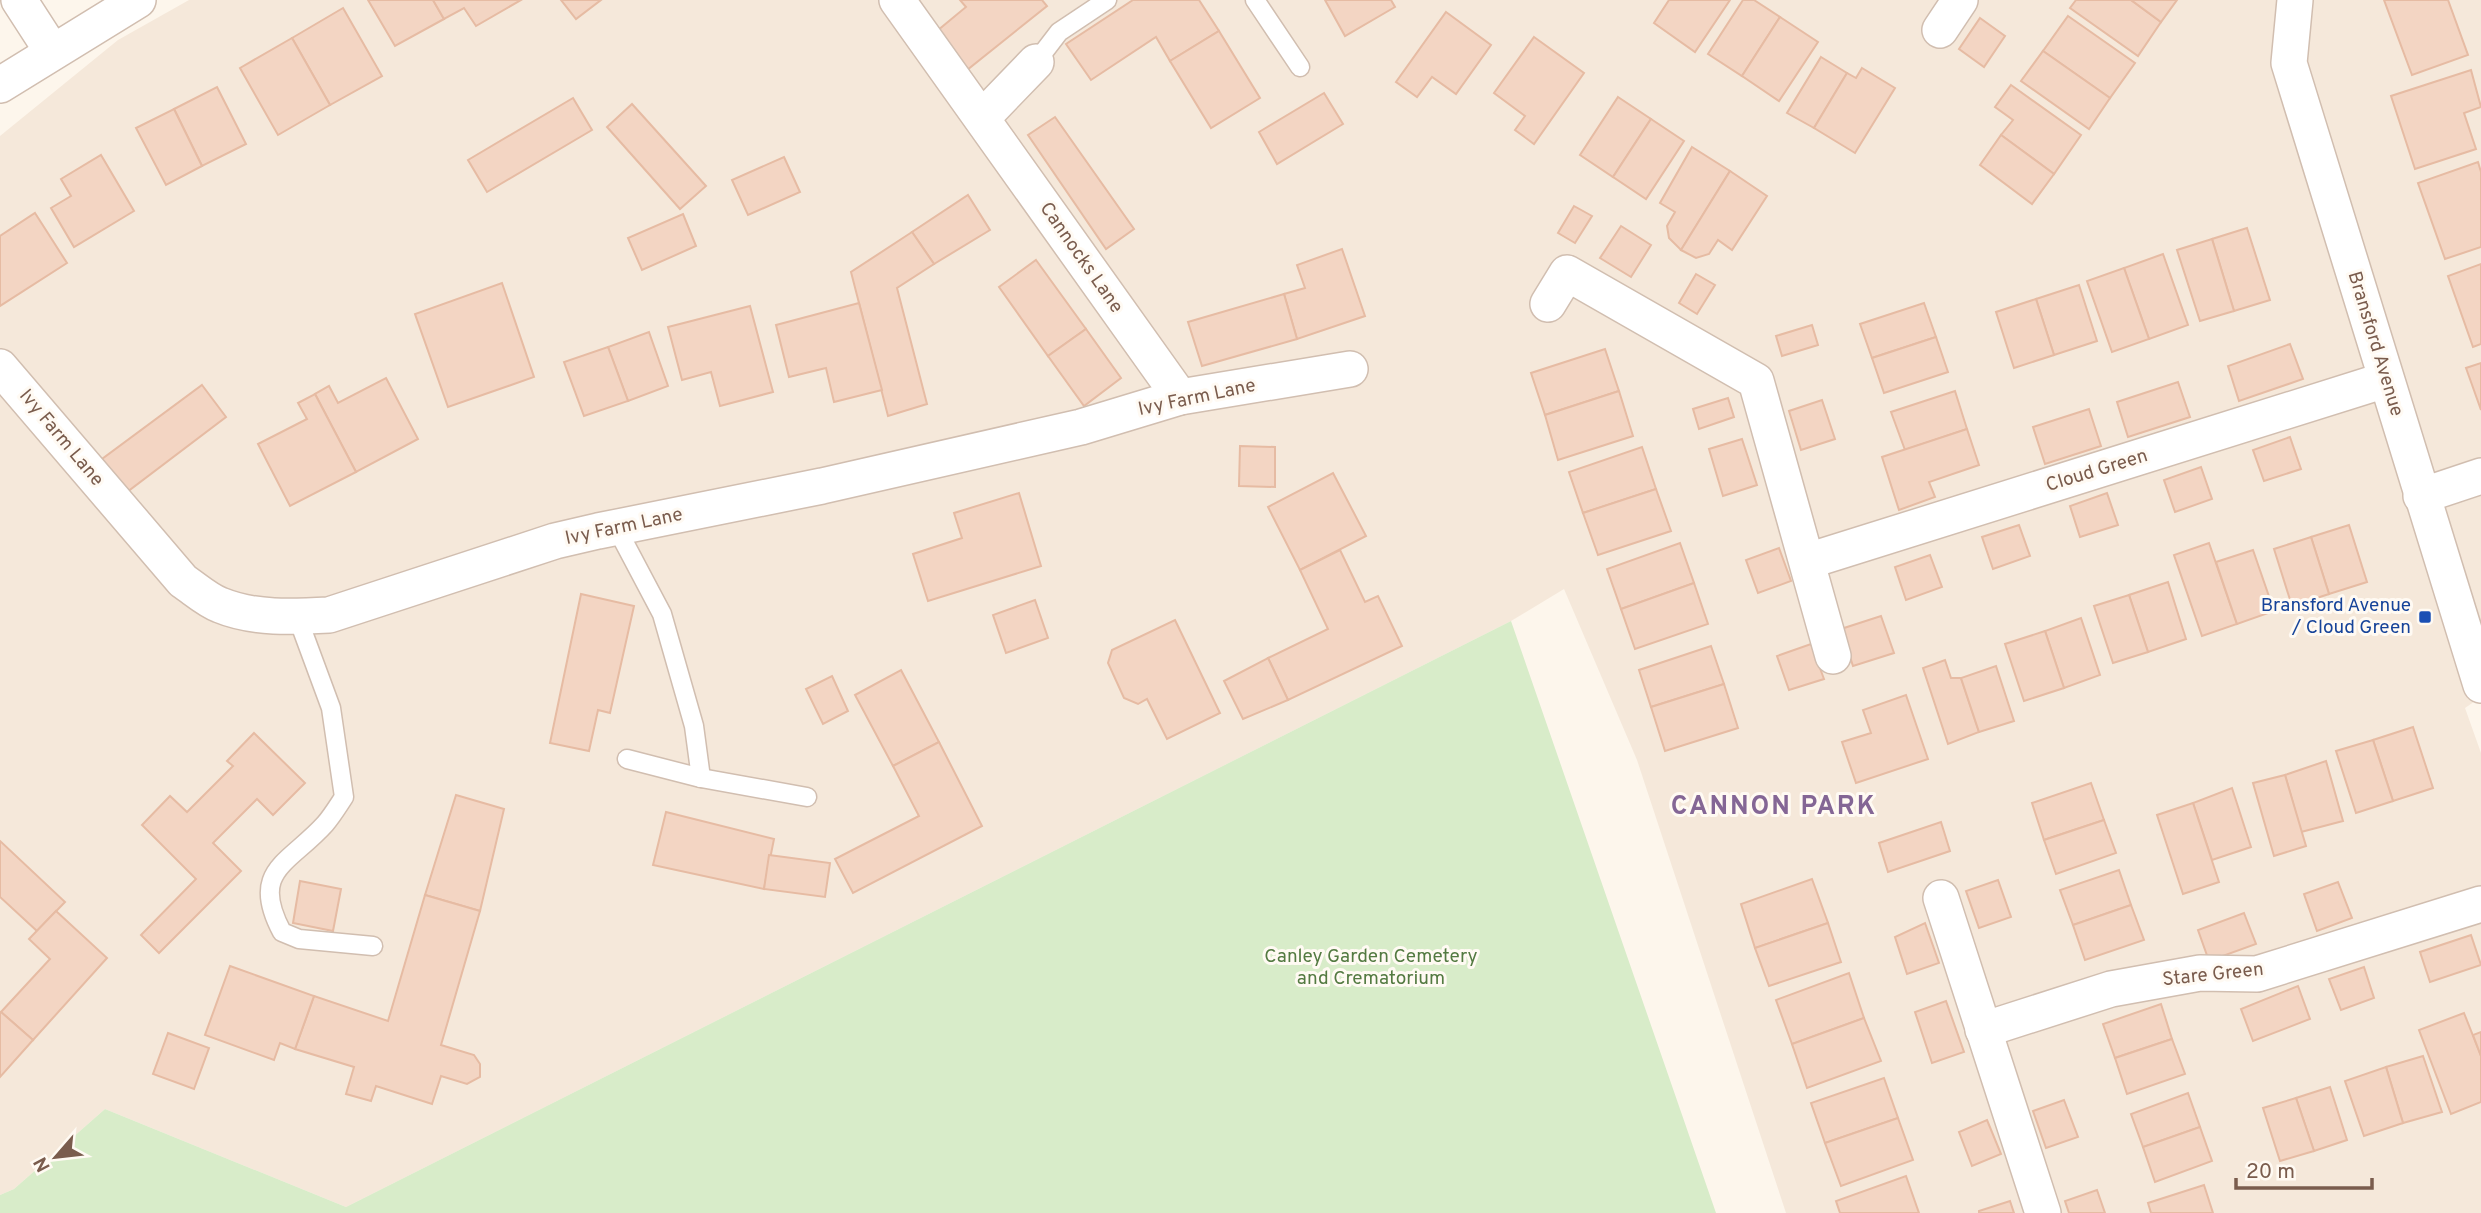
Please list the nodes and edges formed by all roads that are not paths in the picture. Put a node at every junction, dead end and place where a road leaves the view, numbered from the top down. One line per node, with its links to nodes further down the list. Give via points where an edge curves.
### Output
1 (19, 0): 9 (street)
2 (138, 0): 9 (street)
3 (897, 0): 13 (street, Cannocks Lane)
4 (1107, 0): 10 (lane, via 1059,32)
5 (1255, 0): 11 (lane)
6 (1960, 0): 8 (street)
7 (2295, 0): 17 (street, Bransford Avenue, via 2289,62)
8 (1940, 30)
9 (52, 51): 12 (street)
10 (1036, 62): 13 (street)
11 (1300, 67)
12 (0, 86)
13 (982, 118): 18 (street, Cannocks Lane)
14 (1548, 304): 22 (street, via 1567,272 1756,381)
15 (0, 367): 23 (street, Ivy Farm Lane, via 183,581 218,605 270,616)
16 (1350, 369): 18 (street, Ivy Farm Lane)
17 (2385, 380): 20 (street, Bransford Avenue); 22 (street, Cloud Green)
18 (1180, 397): 21 (street, Ivy Farm Lane, via 1068,430)
19 (2481, 476): 20 (street)
20 (2421, 496): 25 (street, Bransford Avenue)
21 (616, 527): 23 (street, Ivy Farm Lane, via 555,541 329,615); 27 (lane, via 662,614 694,726)
22 (1808, 561): 24 (street)
23 (297, 616): 31 (lane, via 331,708 344,797 325,824 283,861 271,880 270,909 282,932 299,939)
24 (1833, 656)
25 (2481, 685)
26 (627, 759): 27 (lane)
27 (701, 778): 28 (lane)
28 (807, 797)
29 (1941, 898): 32 (street)
30 (2481, 905): 32 (street, Stare Green, via 2257,974 2200,973 2111,989)
31 (373, 946)
32 (1983, 1030): 33 (street)
33 (2043, 1213)

